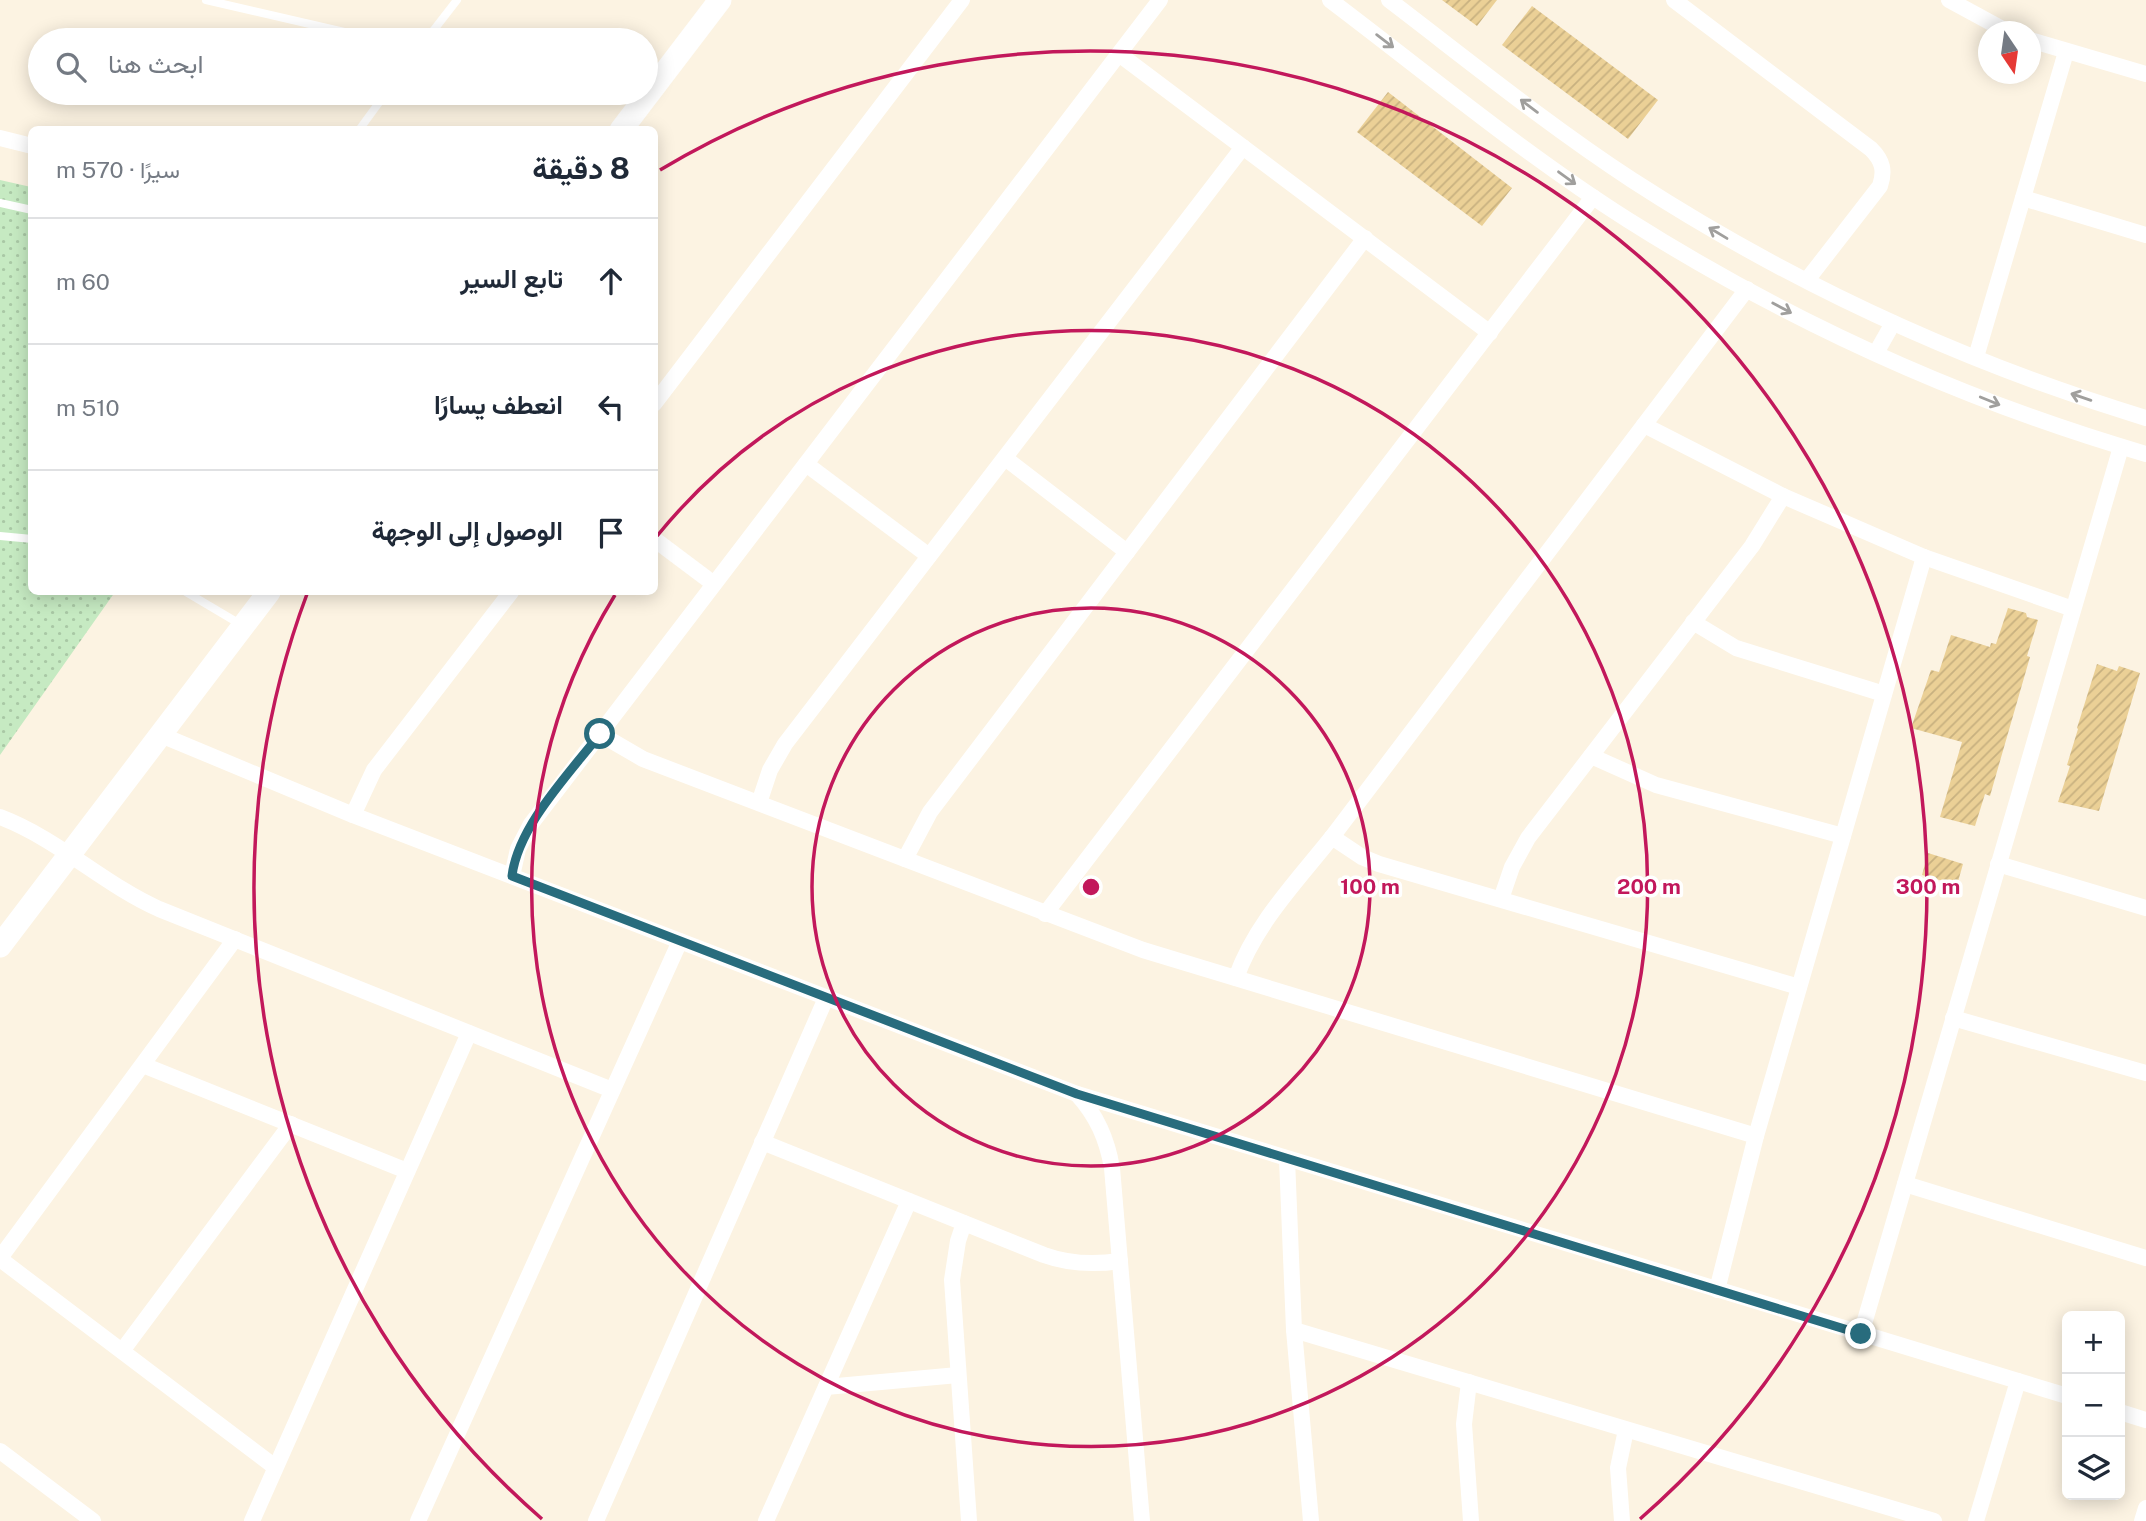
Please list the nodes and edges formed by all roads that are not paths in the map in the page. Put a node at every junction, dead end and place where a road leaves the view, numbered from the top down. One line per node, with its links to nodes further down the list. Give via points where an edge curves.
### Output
1 (206, 0): 11 (lane)
2 (457, 0): 12 (lane)
3 (720, 0): 17 (street)
4 (962, 0): 37 (street)
5 (1160, 0): 15 (street)
6 (1331, 0): 25 (street, one-way to 25)
7 (1389, 0): 31 (street, one-way to 7, via 1733,242 1630,179)
8 (1674, 0): 31 (street, via 1871,149 1881,163 1880,186)
9 (1948, 0): 10 (street)
10 (1987, 21)
11 (327, 28)
12 (435, 28)
13 (2041, 43): 14 (street)
14 (2066, 52): 16 (street); 26 (street)
15 (1119, 54): 24 (street); 43 (street)
16 (2146, 74)
17 (658, 81)
18 (377, 105): 20 (lane)
19 (640, 105): 21 (street)
20 (362, 126)
21 (624, 126)
22 (0, 138): 23 (street)
23 (28, 145)
24 (1243, 147): 30 (street); 42 (street)
25 (1593, 197): 32 (street); 34 (street)
26 (2023, 198): 29 (street); 36 (street)
27 (0, 203): 28 (lane)
28 (28, 209)
29 (2146, 234)
30 (1365, 238): 34 (street); 48 (street)
31 (1807, 280): 33 (street)
32 (1747, 289): 35 (street, one-way to 35); 39 (street)
33 (1892, 323): 35 (street); 36 (street)
34 (1490, 332): 73 (street)
35 (1877, 353): 40 (street, one-way to 40)
36 (1976, 358): 38 (street, one-way to 36)
37 (658, 399)
38 (2146, 418)
39 (1644, 425): 44 (street); 66 (street)
40 (2121, 447): 41 (street); 55 (street)
41 (2146, 454)
42 (1005, 458): 48 (street); 49 (street)
43 (806, 464): 49 (street); 51 (street)
44 (1783, 496): 50 (street); 56 (street)
45 (0, 536): 46 (lane)
46 (28, 539)
47 (658, 542): 51 (street)
48 (1127, 552): 68 (street, via 930,812)
49 (929, 556): 62 (street, via 785,744)
50 (1924, 558): 55 (street); 58 (street)
51 (714, 584): 59 (street)
52 (191, 595): 57 (lane)
53 (267, 595): 57 (street)
54 (509, 595): 63 (street, via 374,770)
55 (2073, 609): 69 (street)
56 (1693, 622): 58 (street, via 1736,648); 61 (street)
57 (243, 626): 60 (street)
58 (1884, 694): 65 (street)
59 (600, 734): 62 (street, via 636,755); 70 (street, via 524,836)
60 (161, 735): 63 (street); 67 (street)
61 (1591, 756): 65 (street, via 1656,785); 71 (street, via 1528,838)
62 (759, 803): 68 (street)
63 (353, 815): 70 (street)
64 (0, 817): 67 (street, via 36,832)
65 (1843, 836): 78 (street)
66 (1332, 837): 71 (street, via 1379,864); 77 (street, via 1255,935)
67 (69, 855): 74 (street, via 136,898); 76 (street)
68 (905, 859): 73 (street)
69 (1998, 864): 72 (street); 80 (street)
70 (512, 876): 75 (street)
71 (1501, 899): 78 (street)
72 (2146, 908)
73 (1045, 914): 77 (street)
74 (235, 940): 81 (street); 82 (street)
75 (680, 941): 79 (street); 84 (street)
76 (0, 946)
77 (1236, 978): 87 (street)
78 (1799, 987): 87 (street)
79 (826, 998): 85 (street); 88 (street)
80 (1953, 1018): 83 (street); 91 (street)
81 (469, 1033): 84 (street); 90 (street)
82 (143, 1065): 86 (street); 94 (street)
83 (2146, 1073)
84 (612, 1090): 115 (street)
85 (1077, 1094): 89 (street); 96 (street, via 1097,1121 1109,1152)
86 (291, 1124): 90 (street); 100 (street)
87 (1756, 1136): 97 (street)
88 (762, 1142): 92 (street); 116 (street)
89 (1287, 1159): 97 (street); 98 (street)
90 (407, 1171): 110 (street)
91 (1905, 1184): 95 (street); 99 (street)
92 (909, 1201): 93 (street); 104 (street)
93 (964, 1223): 96 (street, via 1059,1260 1089,1264); 101 (street, via 952,1280)
94 (0, 1258): 100 (street)
95 (2146, 1258)
96 (1120, 1261): 118 (street)
97 (1717, 1290): 99 (street)
98 (1294, 1330): 103 (street); 119 (street)
99 (1861, 1334): 102 (street)
100 (122, 1351): 110 (street)
101 (958, 1375): 104 (street); 112 (street)
102 (2018, 1381): 105 (street); 123 (street)
103 (1469, 1382): 108 (street); 120 (street, via 1464,1424)
104 (826, 1387): 117 (street)
105 (2062, 1394)
106 (2125, 1414): 107 (street)
107 (2146, 1420)
108 (1626, 1430): 121 (street, via 1618,1468); 122 (street)
109 (0, 1451): 113 (street)
110 (275, 1468): 114 (street)
111 (2146, 1508): 124 (street)
112 (964, 1520)
113 (93, 1521)
114 (251, 1521)
115 (418, 1521)
116 (596, 1521)
117 (766, 1521)
118 (1142, 1521)
119 (1311, 1521)
120 (1471, 1521)
121 (1622, 1521)
122 (1934, 1521)
123 (1976, 1521)
124 (2142, 1521)

